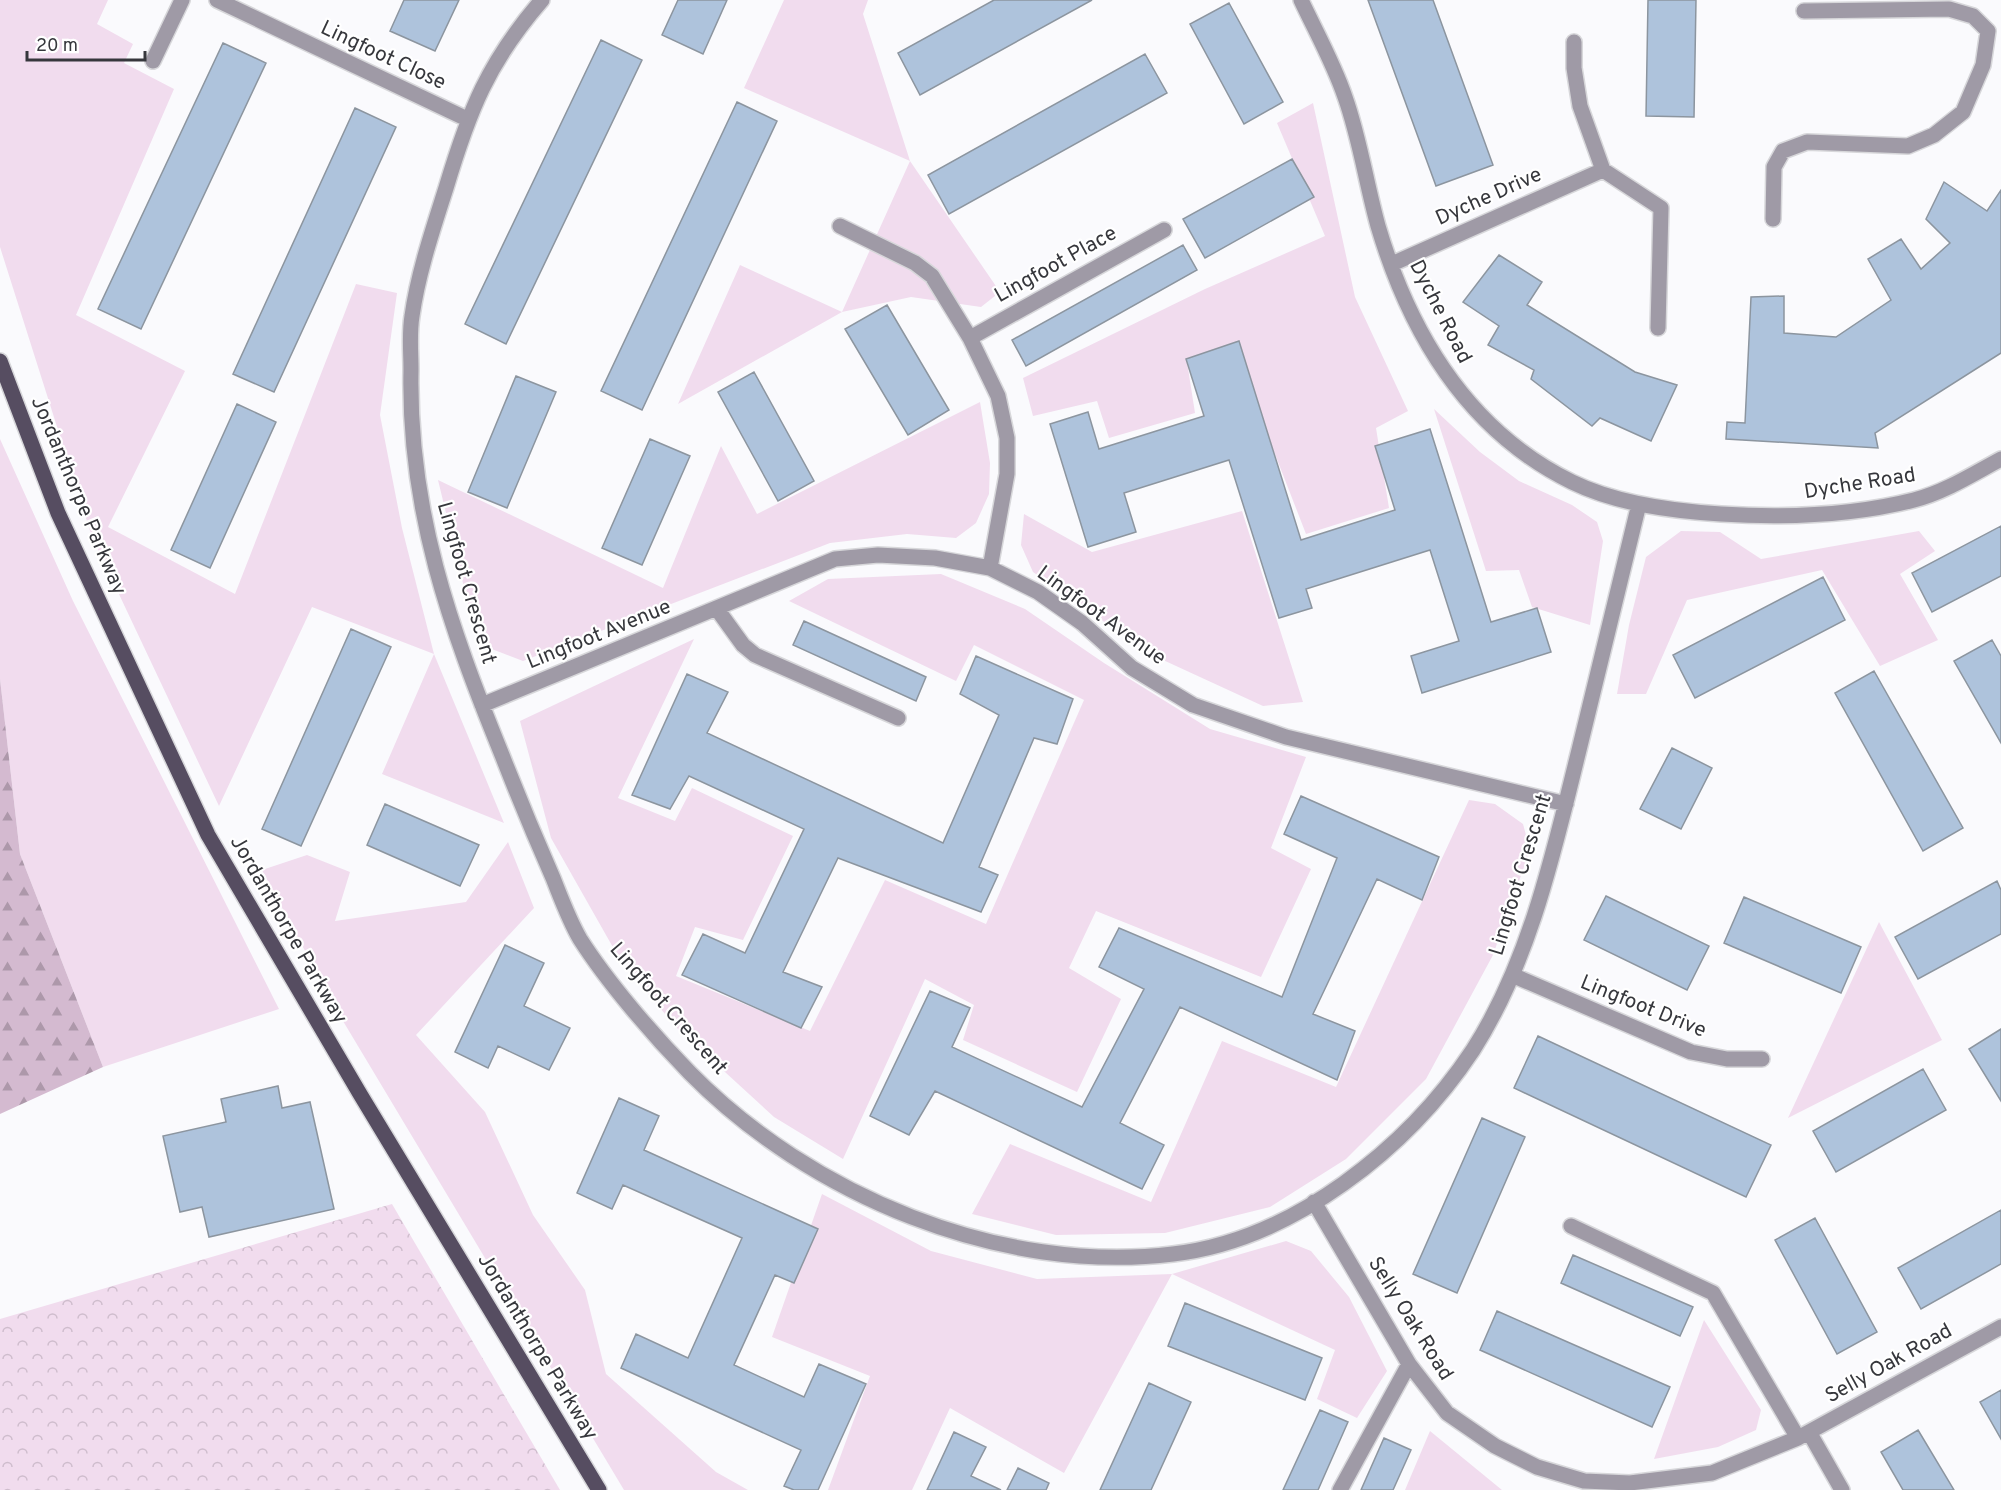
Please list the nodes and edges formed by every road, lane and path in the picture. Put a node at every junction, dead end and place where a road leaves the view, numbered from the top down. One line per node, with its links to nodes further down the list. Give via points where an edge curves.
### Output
1 (182, 0): 8 (street)
2 (217, 0): 9 (street, Lingfoot Close)
3 (542, 0): 9 (street, Lingfoot Crescent, via 498,54)
4 (1301, 0): 14 (street, Dyche Road, via 1345,96)
5 (1804, 11): 6 (street, via 1949,9 1973,16)
6 (1995, 31): 11 (street, via 1963,112 1934,135 1908,146 1807,142 1783,151 1774,167)
7 (1574, 42): 10 (street, via 1580,106)
8 (153, 62)
9 (467, 119): 22 (street, Lingfoot Crescent, via 411,318 410,394 414,471 426,531 455,634)
10 (1603, 170): 14 (street, Dyche Drive); 15 (street, via 1660,208)
11 (1773, 219)
12 (840, 226): 16 (street, via 915,263 932,276)
13 (1164, 230): 16 (street, Lingfoot Place)
14 (1392, 264): 19 (street, Dyche Road, via 1429,346 1458,393 1488,425 1574,482)
15 (1658, 328)
16 (969, 338): 20 (street, via 998,396 1007,438 1007,474)
17 (0, 361): 32 (main road, Jordanthorpe Parkway, via 58,513 208,835)
18 (2001, 459): 19 (street, Dyche Road, via 1959,483 1914,500 1849,511 1765,517)
19 (1639, 504): 24 (street, Lingfoot Crescent)
20 (990, 568): 21 (street, Lingfoot Avenue, via 935,558 878,555 835,560); 24 (street, Lingfoot Avenue, via 1038,592 1082,623 1132,668 1193,705 1286,737)
21 (717, 609): 22 (street, Lingfoot Avenue); 23 (street, via 755,655)
22 (482, 705): 27 (street, Lingfoot Crescent, via 578,936 692,1075 798,1161 921,1221 994,1242 1091,1256 1177,1254 1261,1229)
23 (898, 718)
24 (1566, 804): 25 (street, Lingfoot Crescent, via 1544,886)
25 (1512, 975): 26 (street, Lingfoot Drive, via 1691,1052 1727,1059); 27 (street, Lingfoot Crescent, via 1476,1045 1438,1098 1394,1144)
26 (1762, 1059)
27 (1314, 1202): 30 (street, Selly Oak Road)
28 (1571, 1226): 31 (street, via 1713,1293)
29 (2001, 1327): 31 (street, Selly Oak Road)
30 (1409, 1364): 31 (street, Selly Oak Road, via 1447,1413 1495,1446 1537,1467 1584,1481 1630,1483 1712,1473); 33 (street)
31 (1803, 1435): 34 (street)
32 (599, 1490)
33 (1340, 1490)
34 (1842, 1490)

